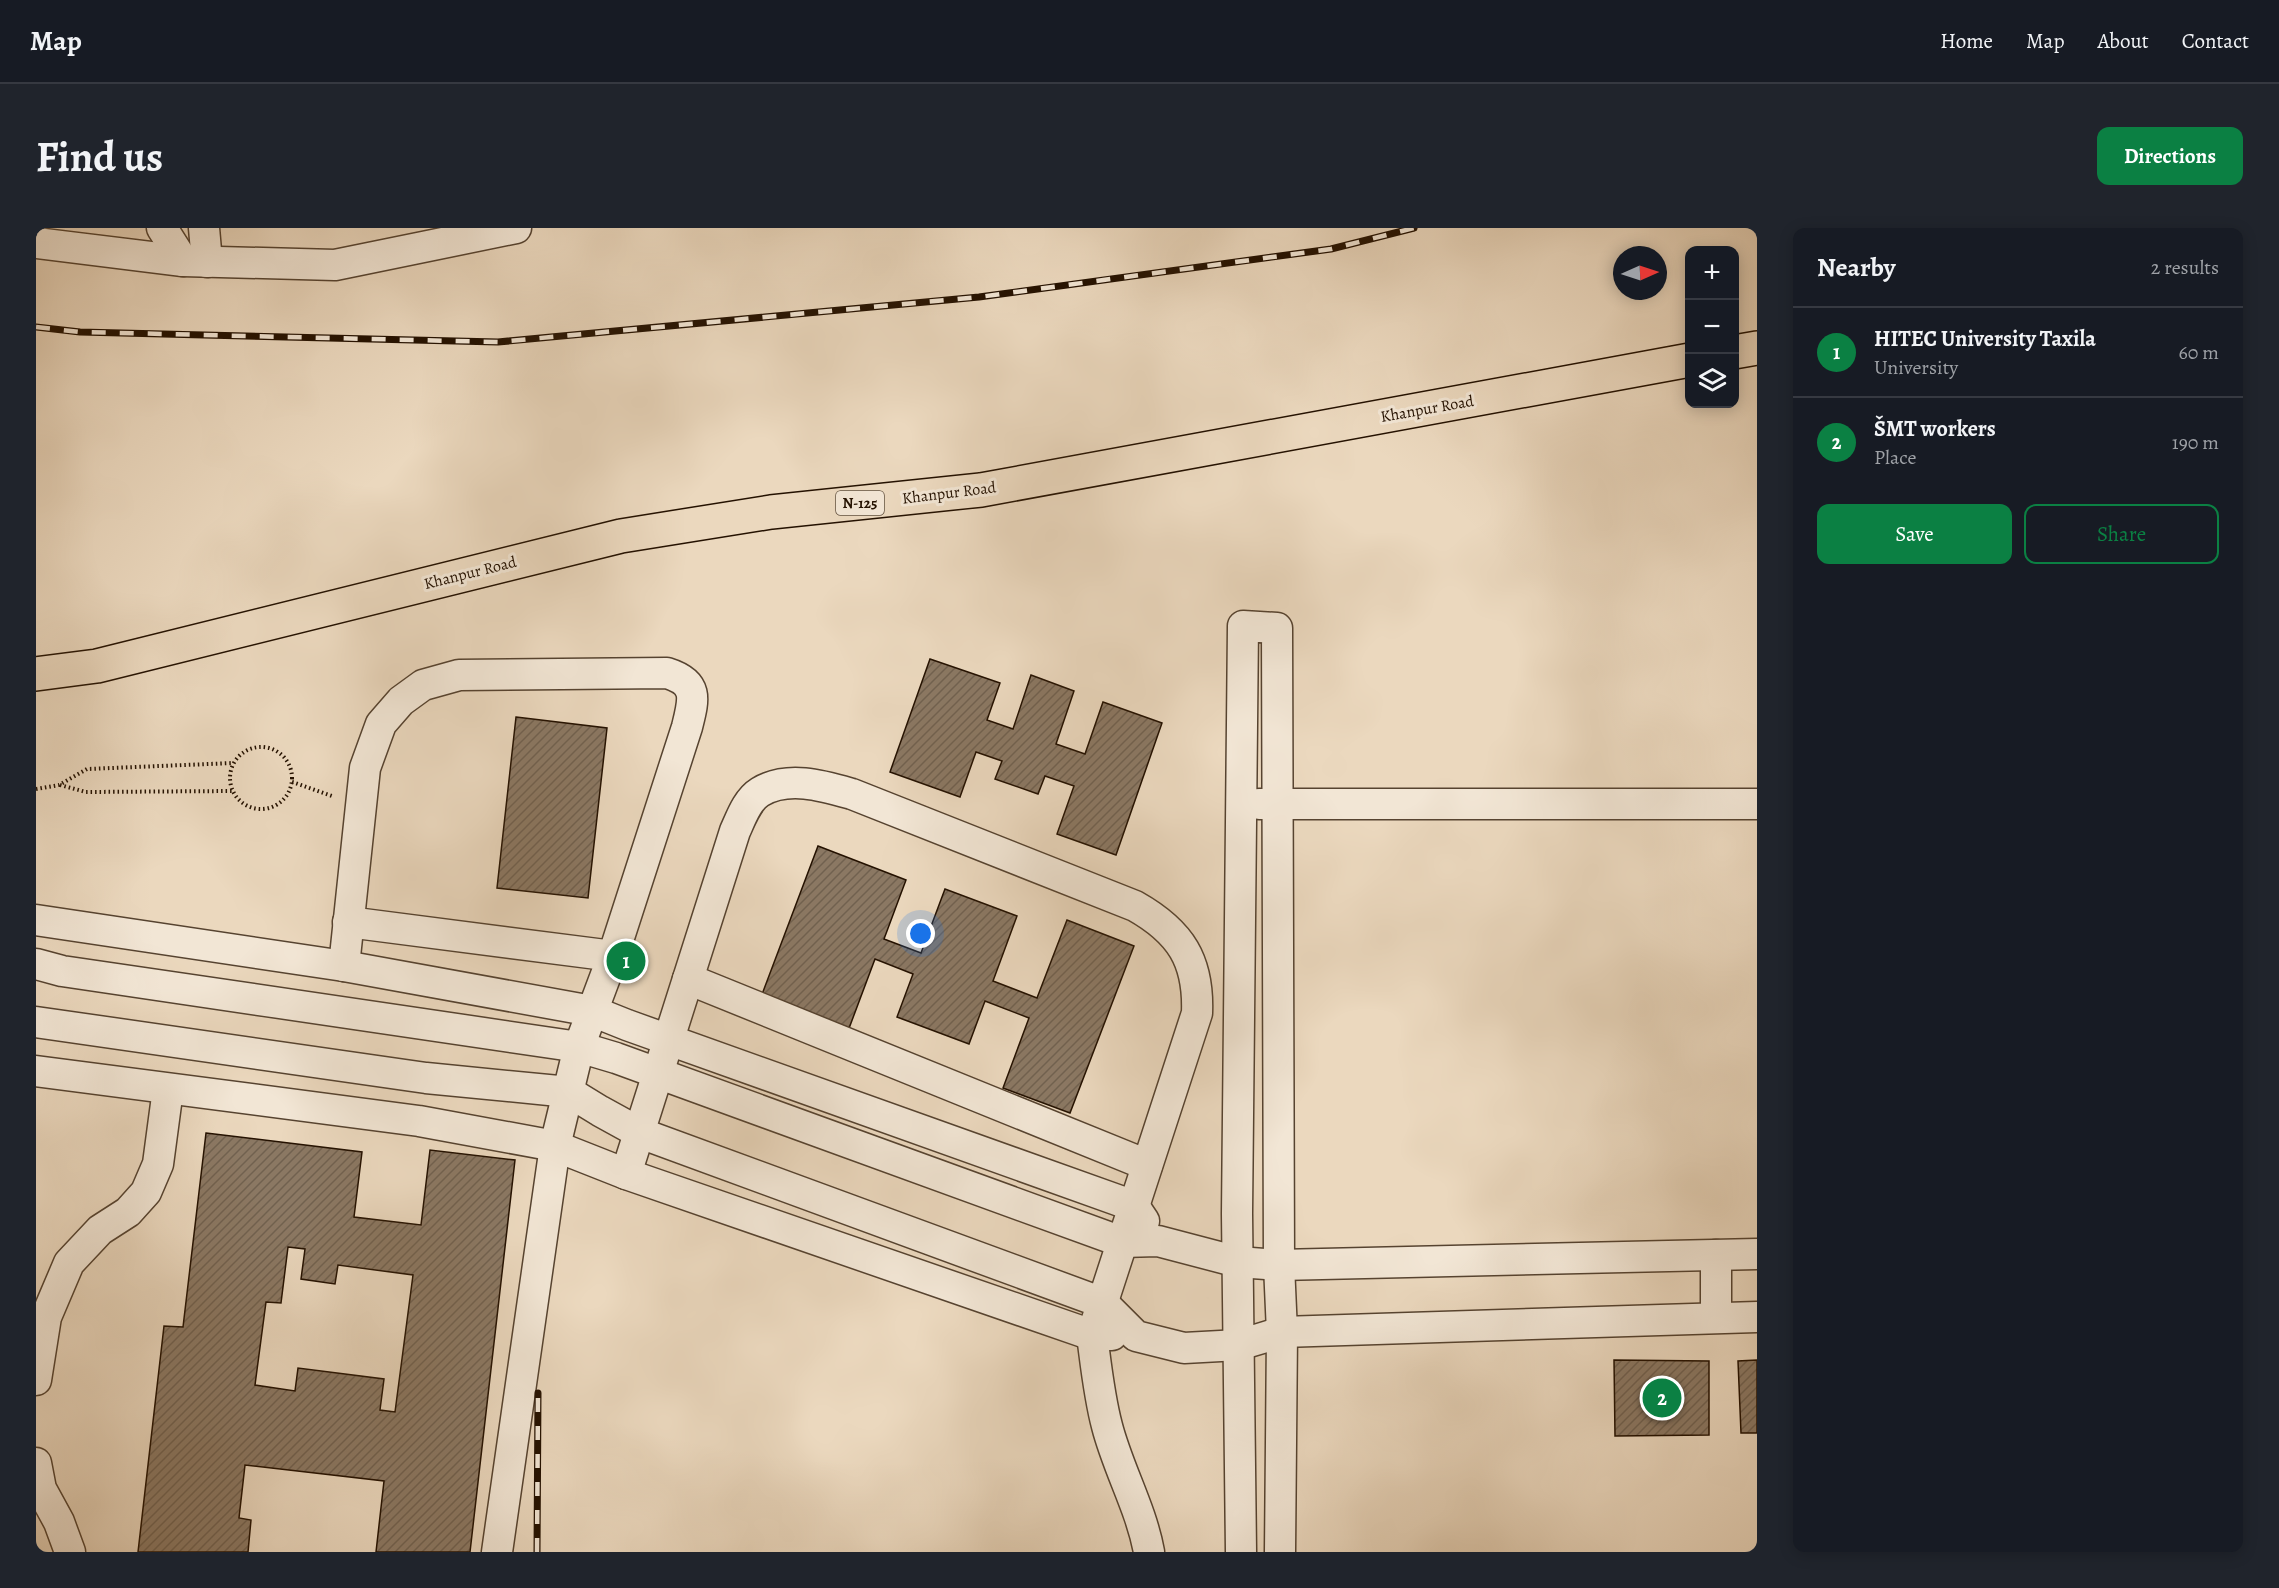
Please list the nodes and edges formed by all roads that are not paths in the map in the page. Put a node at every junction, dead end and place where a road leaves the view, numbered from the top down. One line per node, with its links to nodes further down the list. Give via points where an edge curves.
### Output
1 (162, 228): 5 (street)
2 (204, 228): 5 (street)
3 (516, 228): 5 (street, via 335,266)
4 (36, 243): 5 (street)
5 (195, 261)
6 (1757, 348): 7 (highway)
7 (1739, 351)
8 (1685, 361): 9 (highway, Khanpur Road / N-125, via 981,490 771,513 621,536 97,666)
9 (36, 674)
10 (1241, 803): 12 (street); 12 (street, via 1243,626 1277,628); 38 (street)
11 (1757, 804): 12 (street)
12 (1278, 805): 39 (street)
13 (36, 920): 17 (street)
14 (348, 922): 15 (street); 15 (street, via 365,768 381,724 401,701 423,685 459,675 667,673 681,678 691,689 692,706); 17 (street)
15 (613, 956): 19 (street)
16 (36, 964): 22 (street)
17 (344, 966): 19 (street)
18 (688, 979): 21 (street); 31 (street); 31 (street, via 735,831 759,793 777,786 813,784 852,794 1135,906 1157,919 1180,941 1193,966 1198,990 1197,1013)
19 (592, 1011): 21 (street); 22 (street)
20 (36, 1022): 25 (street)
21 (668, 1040): 24 (street); 33 (street)
22 (579, 1047): 24 (street); 27 (street)
23 (36, 1071): 26 (street)
24 (658, 1073): 29 (street); 35 (street)
25 (426, 1078): 27 (street); 28 (street)
26 (168, 1089): 28 (street); 47 (street, via 158,1164 146,1192 128,1212 100,1230 69,1263 46,1317)
27 (569, 1092): 29 (street); 30 (street)
28 (419, 1121): 30 (street)
29 (640, 1133): 32 (street); 40 (street)
30 (555, 1146): 32 (street); 50 (street)
31 (1147, 1165): 33 (street)
32 (626, 1174): 44 (street)
33 (1134, 1206): 34 (street); 35 (street)
34 (1158, 1241): 35 (street); 38 (street)
35 (1122, 1242): 40 (street)
36 (1757, 1254): 37 (street)
37 (1716, 1255): 39 (street); 41 (street)
38 (1238, 1262): 39 (street); 46 (street)
39 (1279, 1264): 43 (street)
40 (1103, 1303): 44 (street); 45 (street)
41 (1716, 1317): 42 (street); 43 (street)
42 (1757, 1317)
43 (1282, 1332): 46 (street); 53 (street)
44 (1092, 1335): 45 (street); 51 (street, via 1107,1428 1131,1488)
45 (1136, 1336): 46 (street, via 1184,1348)
46 (1239, 1345): 52 (street)
47 (36, 1380)
48 (36, 1463): 49 (street, via 41,1489)
49 (70, 1552)
50 (497, 1552)
51 (1149, 1552)
52 (1241, 1552)
53 (1280, 1552)

